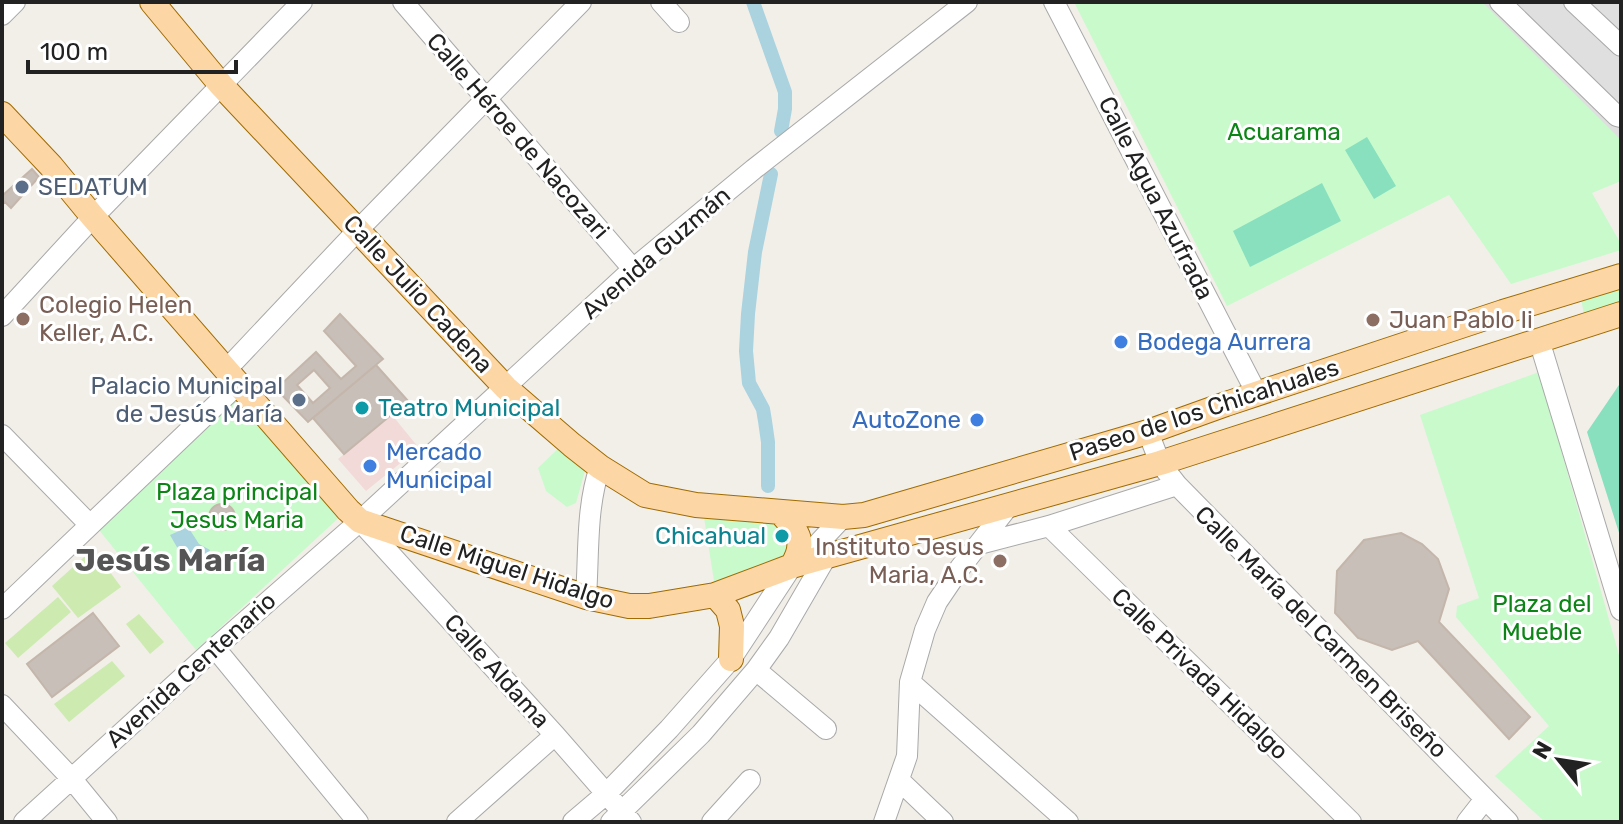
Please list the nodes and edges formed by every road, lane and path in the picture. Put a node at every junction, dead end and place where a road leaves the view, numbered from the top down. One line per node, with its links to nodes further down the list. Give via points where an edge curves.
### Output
1 (15, 2): 11 (street)
2 (152, 2): 14 (main road, Calle Julio Cadena)
3 (302, 2): 14 (street)
4 (403, 2): 15 (street, Calle Héroe de Nacozari)
5 (581, 2): 15 (street)
6 (661, 2): 12 (street)
7 (967, 2): 20 (street, Avenida Guzmán)
8 (1054, 2): 27 (street, Calle Agua Azufrada)
9 (1500, 2): 17 (street)
10 (1574, 2): 13 (street)
11 (2, 15)
12 (679, 22)
13 (1621, 46)
14 (221, 85): 18 (street); 19 (main road, Calle Julio Cadena)
15 (487, 99): 19 (street); 20 (street, Calle Héroe de Nacozari)
16 (2, 114): 18 (main road)
17 (1621, 117)
18 (93, 217): 23 (street); 25 (main road)
19 (358, 230): 25 (street); 26 (main road, Calle Julio Cadena)
20 (633, 269): 26 (street, Avenida Guzmán)
21 (1621, 276): 27 (main road, Paseo de los Chicahuales)
22 (1621, 314): 24 (main road, Paseo de los Chicahuales)
23 (2, 316)
24 (1539, 340): 30 (main road, Paseo de los Chicahuales); 46 (street)
25 (232, 377): 36 (main road); 37 (street)
26 (506, 388): 31 (main road, Calle Julio Cadena); 36 (street, Avenida Guzmán)
27 (1257, 394): 28 (main road, Paseo de los Chicahuales)
28 (1148, 432): 30 (street, Calle María del Carmen Briseño); 35 (main road, Paseo de los Chicahuales)
29 (2, 435): 37 (street)
30 (1160, 463): 32 (street, Calle María del Carmen Briseño); 33 (main road, Paseo de los Chicahuales)
31 (600, 467): 34 (main road, Calle Julio Cadena, via 645,495); 44 (street, via 591,511)
32 (1177, 485): 38 (street); 58 (street, Calle María del Carmen Briseño)
33 (1010, 504): 39 (street); 40 (main road, Paseo de los Chicahuales)
34 (782, 514): 35 (main road, Paseo de los Chicahuales); 42 (main road, via 799,539)
35 (854, 516): 40 (main road, via 852,530); 42 (street)
36 (360, 521): 44 (main road, Calle Miguel Hidalgo); 47 (street, Avenida Centenario); 53 (street, Calle Aldama)
37 (89, 524): 45 (street)
38 (1049, 526): 39 (street); 69 (street, Calle Privada Hidalgo)
39 (979, 544): 50 (street, via 937,602)
40 (863, 546): 41 (main road, Paseo de los Chicahuales)
41 (826, 557): 42 (main road, Paseo de los Chicahuales); 49 (street)
42 (792, 566): 43 (main road, Calle Miguel Hidalgo); 48 (street)
43 (715, 595): 44 (main road, Calle Miguel Hidalgo, via 649,606); 48 (main road, via 728,610)
44 (586, 597)
45 (2, 609)
46 (1621, 610)
47 (215, 648): 54 (street, Avenida Centenario); 62 (street)
48 (731, 659): 57 (street)
49 (756, 670): 52 (street); 59 (street)
50 (910, 682): 56 (street, via 907,756); 68 (street)
51 (2, 705): 54 (street)
52 (826, 729)
53 (555, 735): 57 (street, Calle Aldama); 63 (street)
54 (71, 778): 60 (street, Avenida Centenario); 61 (street)
55 (750, 780): 65 (street)
56 (900, 781): 66 (street); 67 (street)
57 (606, 794): 59 (street, Calle Aldama); 64 (street)
58 (1485, 799): 70 (street); 71 (street, Calle María del Carmen Briseño)
59 (622, 819)
60 (24, 822)
61 (107, 822)
62 (358, 822)
63 (457, 822)
64 (573, 822)
65 (712, 822)
66 (884, 822)
67 (943, 822)
68 (1068, 822)
69 (1351, 822)
70 (1467, 822)
71 (1508, 822)

